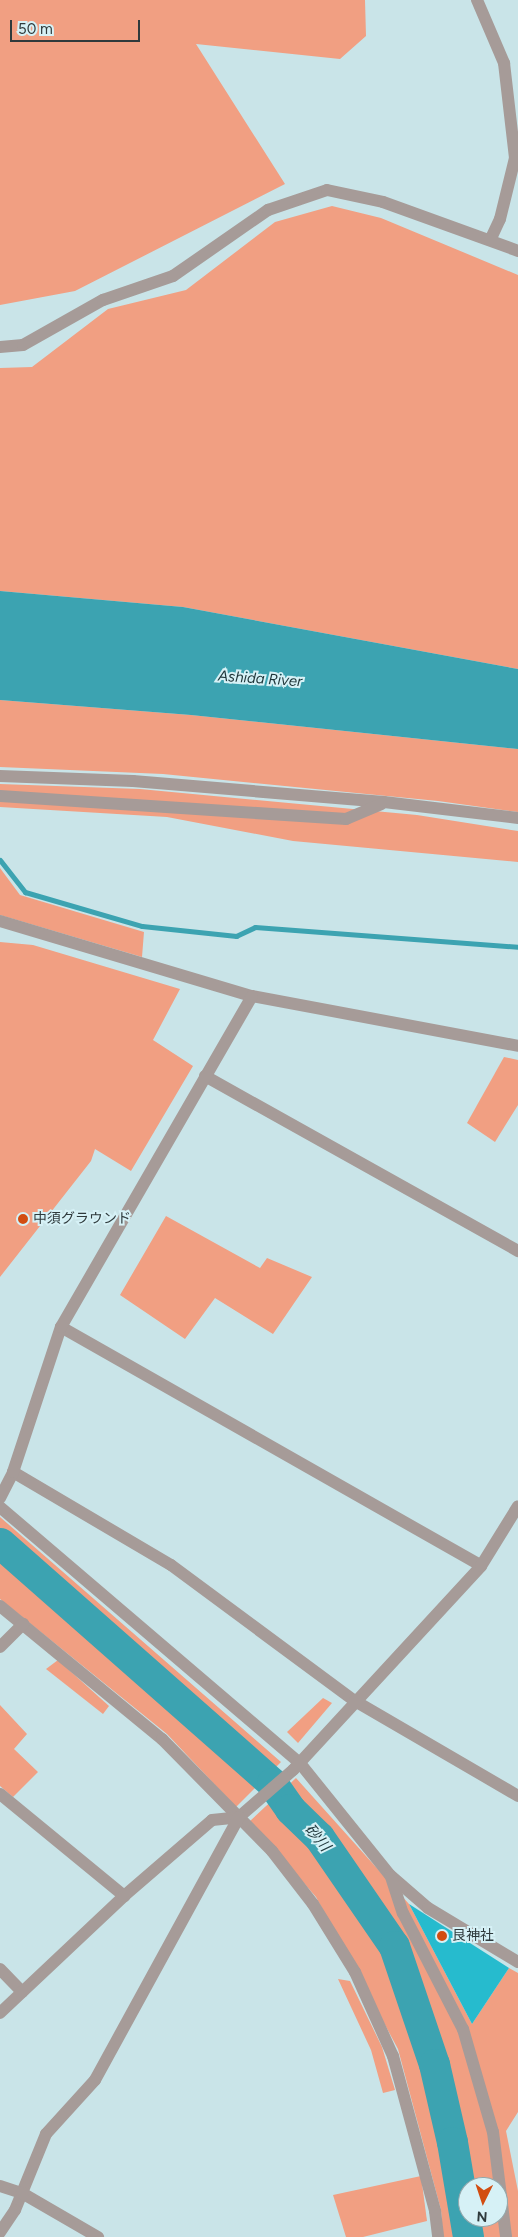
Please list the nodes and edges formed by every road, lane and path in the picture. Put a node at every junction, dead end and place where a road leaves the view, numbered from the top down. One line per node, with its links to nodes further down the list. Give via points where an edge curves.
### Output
1 (477, 0): 2 (street, via 504,64 515,158 500,220)
2 (490, 240): 3 (street); 4 (street, via 383,202 327,190 268,210 173,276 103,300 23,345)
3 (518, 251)
4 (0, 347)
5 (0, 776): 7 (street, via 133,781)
6 (0, 796): 7 (street, via 346,819)
7 (384, 802): 8 (street)
8 (518, 818)
9 (0, 921): 10 (street)
10 (252, 996): 11 (street); 12 (street)
11 (518, 1046)
12 (205, 1076): 13 (street); 14 (street)
13 (518, 1251)
14 (61, 1327): 15 (street); 19 (street)
15 (13, 1472): 16 (street); 23 (street, via 172,1565)
16 (0, 1498)
17 (518, 1506): 19 (street)
18 (0, 1507): 24 (street)
19 (481, 1566): 23 (street)
20 (0, 1606): 21 (street)
21 (23, 1624): 22 (street); 27 (street, via 162,1739)
22 (0, 1647)
23 (355, 1701): 24 (street); 25 (street)
24 (296, 1766): 27 (street); 28 (street)
25 (518, 1796)
26 (2, 1799): 29 (street)
27 (240, 1818): 29 (street, via 212,1820); 35 (street, via 95,2080 46,2134); 38 (street, via 272,1851 313,1904 355,1972 393,2056 435,2211)
28 (390, 1875): 30 (street, via 428,1908); 39 (street, via 403,1913 462,2029 493,2132)
29 (124, 1896): 32 (street)
30 (518, 1962)
31 (0, 1969): 32 (street)
32 (22, 1992): 33 (street)
33 (0, 2012)
34 (0, 2186): 35 (street)
35 (22, 2193): 36 (street, via 16,2210); 37 (street)
36 (0, 2232)
37 (98, 2237)
38 (438, 2237)
39 (506, 2237)

